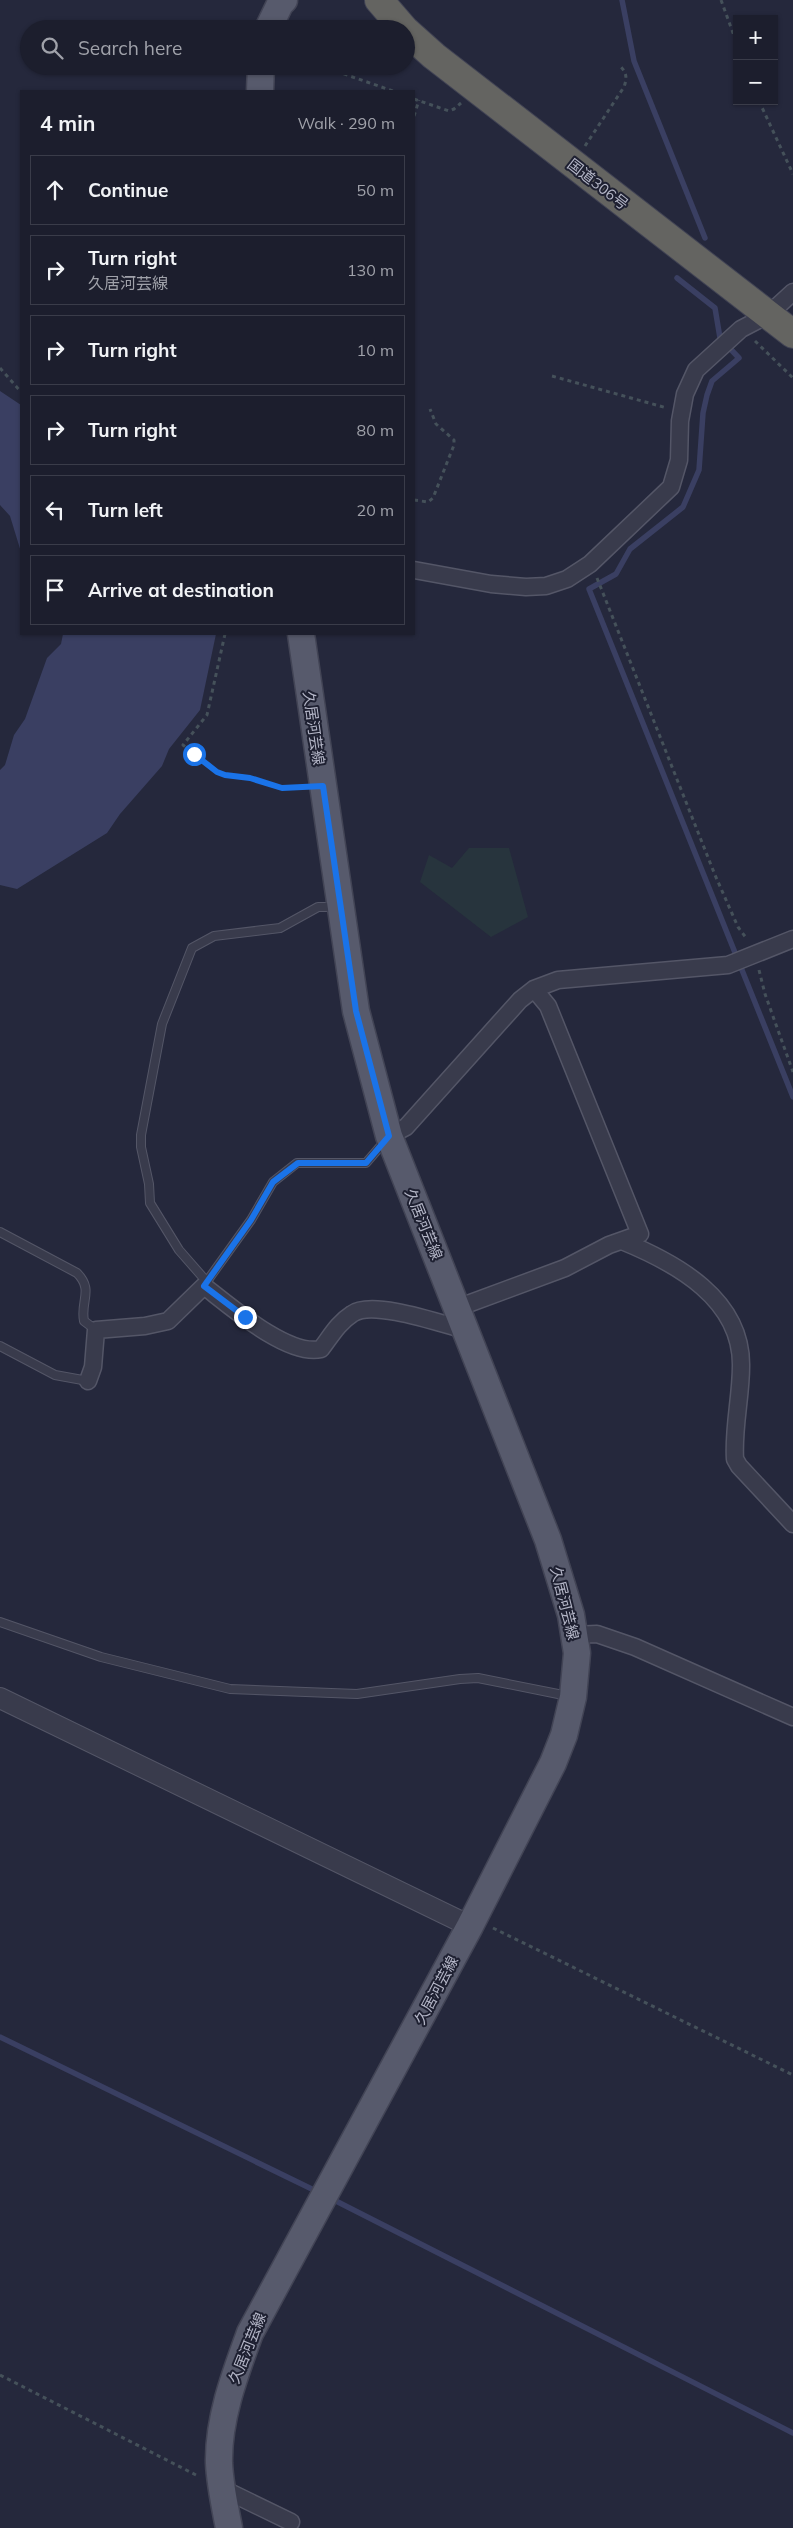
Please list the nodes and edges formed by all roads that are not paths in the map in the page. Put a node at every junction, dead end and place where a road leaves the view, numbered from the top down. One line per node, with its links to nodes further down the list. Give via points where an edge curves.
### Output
1 (284, 0): 3 (main road)
2 (379, 0): 4 (highway, 国道306号)
3 (272, 20)
4 (396, 20)
5 (415, 39): 9 (highway, 国道306号)
6 (261, 75): 7 (main road)
7 (260, 90)
8 (793, 292): 9 (street)
9 (768, 315): 10 (highway, 国道306号); 11 (street, via 741,329 696,370 685,394 679,460 671,487 590,564 546,586 526,587)
10 (793, 334)
11 (415, 570)
12 (301, 635): 13 (main road, 久居河芸線)
13 (340, 906): 16 (main road, 久居河芸線, via 356,1011); 19 (lane, via 318,907 280,928 208,938 192,948 162,1024 141,1135 150,1203 179,1250)
14 (793, 939): 15 (street, via 744,959 558,980)
15 (534, 989): 16 (street, via 520,1000 406,1127); 18 (street, via 548,1006 640,1234)
16 (389, 1136): 19 (lane, via 366,1163 298,1163 273,1182); 20 (main road, 久居河芸線)
17 (0, 1232): 21 (lane, via 77,1273 86,1287 84,1321)
18 (622, 1241): 20 (street, via 608,1245); 24 (street, via 681,1270 720,1302 730,1320 740,1356 735,1458)
19 (206, 1284): 20 (street, via 258,1328 304,1350 321,1349 333,1331 353,1312 363,1310); 21 (street, via 168,1321)
20 (461, 1319): 26 (main road, 久居河芸線, via 548,1540)
21 (96, 1330): 23 (street, via 93,1367)
22 (0, 1346): 23 (lane, via 55,1375)
23 (88, 1381)
24 (793, 1524)
25 (0, 1622): 27 (lane, via 101,1656 230,1688 357,1694 478,1678)
26 (574, 1635): 27 (main road, 久居河芸線, via 577,1653); 29 (street, via 597,1634 635,1647)
27 (573, 1697): 30 (main road, 久居河芸線, via 553,1763)
28 (0, 1698): 30 (street)
29 (793, 1717)
30 (472, 1922): 31 (main road, 久居河芸線, via 250,2333 233,2379 219,2462)
31 (221, 2488): 32 (street); 33 (main road, 久居河芸線)
32 (291, 2522)
33 (229, 2528)

